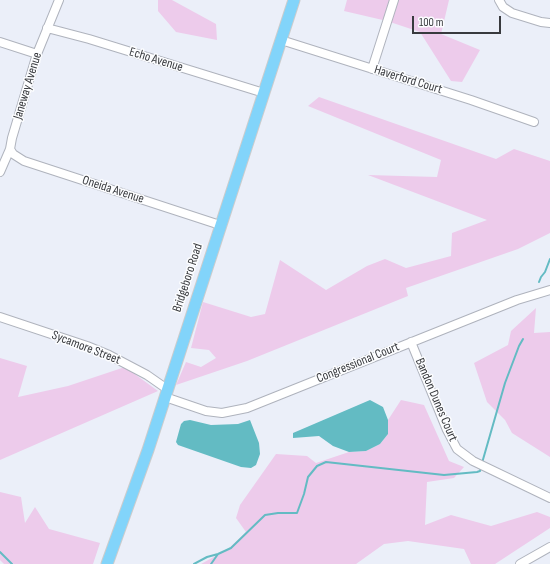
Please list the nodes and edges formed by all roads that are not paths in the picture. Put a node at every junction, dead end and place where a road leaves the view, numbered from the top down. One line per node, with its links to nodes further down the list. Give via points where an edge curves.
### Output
1 (59, 0): 6 (street, Janeway Avenue)
2 (294, 0): 7 (main road, Bridgeboro Road)
3 (394, 0): 10 (street)
4 (499, 0): 5 (street, via 512,13)
5 (550, 23)
6 (47, 28): 9 (street, Janeway Avenue); 11 (street, Echo Avenue)
7 (281, 40): 10 (street, Haverford Court); 11 (main road, Bridgeboro Road)
8 (0, 42): 9 (street)
9 (37, 54): 13 (street, Janeway Avenue)
10 (372, 69): 12 (street, Haverford Court)
11 (264, 93): 15 (main road, Bridgeboro Road)
12 (534, 122)
13 (10, 149): 14 (street, Janeway Avenue); 15 (street, Oneida Avenue, via 24,162)
14 (0, 172)
15 (220, 225): 19 (main road, Bridgeboro Road)
16 (550, 290): 18 (street, Congressional Court, via 517,300)
17 (0, 317): 19 (street, Sycamore Street, via 109,355 147,375)
18 (411, 342): 19 (street, Congressional Court, via 247,408 222,413 206,411); 20 (street, Bandon Dunes Court, via 456,449 473,461)
19 (166, 393): 22 (main road, Bridgeboro Road)
20 (550, 498)
21 (550, 547): 23 (street)
22 (107, 564)
23 (520, 564)

